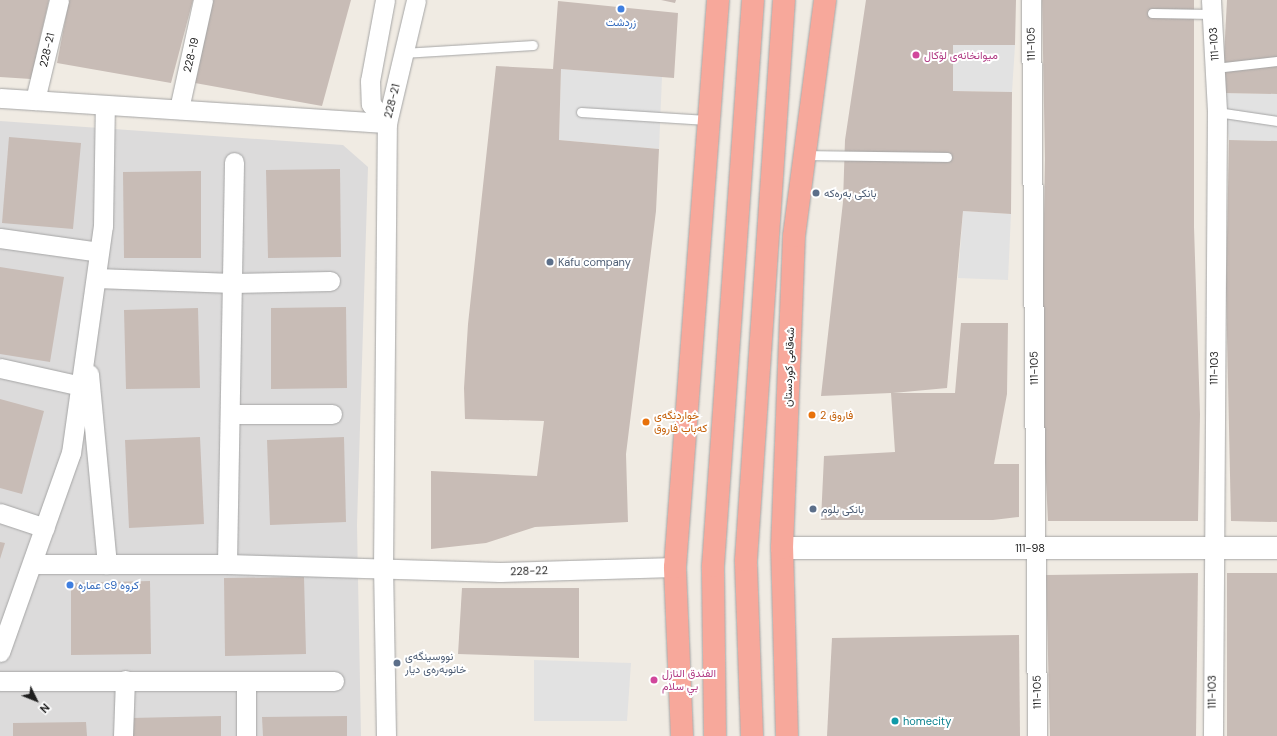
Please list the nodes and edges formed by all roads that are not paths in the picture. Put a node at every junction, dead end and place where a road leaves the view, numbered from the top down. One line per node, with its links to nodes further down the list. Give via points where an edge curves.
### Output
1 (59, 0): 19 (street, 228-21)
2 (203, 0): 21 (street, 228-19)
3 (385, 0): 26 (street, 228-21, via 370,81 371,104)
4 (416, 0): 15 (street, 228-21)
5 (715, 0): 13 (highway)
6 (720, 0): 13 (highway)
7 (753, 0): 60 (highway, via 713,566)
8 (784, 0): 61 (highway, via 746,560)
9 (1031, 0): 43 (street, 111-105)
10 (824, 4): 27 (highway, شەقامی کوردستان)
11 (1212, 7): 12 (lane); 17 (street, 111-103)
12 (1152, 13)
13 (714, 28): 24 (highway)
14 (533, 44): 15 (lane)
15 (403, 53): 26 (street, 228-21)
16 (1277, 61): 17 (lane)
17 (1216, 68): 23 (street, 111-103)
18 (0, 98): 19 (street)
19 (35, 100): 20 (street)
20 (105, 105): 21 (street); 31 (street, via 103,226)
21 (178, 110): 26 (street)
22 (580, 112): 24 (lane)
23 (1217, 112): 25 (lane); 44 (street, 111-103)
24 (708, 120): 49 (highway)
25 (1277, 121)
26 (387, 123): 50 (street)
27 (805, 155): 28 (lane); 42 (highway, شەقامی کوردستان, via 794,236)
28 (947, 157)
29 (234, 162): 34 (street)
30 (0, 238): 31 (street)
31 (100, 252): 32 (street)
32 (96, 278): 34 (street); 35 (street)
33 (330, 281): 34 (street)
34 (233, 283): 38 (street)
35 (86, 347): 37 (street); 47 (street)
36 (0, 368): 37 (street)
37 (80, 386): 41 (street, via 71,453)
38 (231, 414): 39 (street); 48 (street)
39 (332, 414)
40 (0, 513): 41 (street)
41 (44, 528): 46 (street)
42 (782, 548): 43 (street, 111-98); 62 (highway, شەقامی کوردستان)
43 (1036, 548): 44 (street, 111-98); 63 (street, 111-105)
44 (1211, 548): 45 (street, 111-98); 64 (street, 111-103)
45 (1277, 548)
46 (34, 564): 47 (street, 228-22); 51 (street)
47 (107, 564): 48 (street, 228-22)
48 (227, 564): 50 (street, 228-22)
49 (675, 567): 50 (street, 228-22, via 500,572); 59 (highway)
50 (383, 570): 58 (street)
51 (0, 652)
52 (125, 680): 53 (street); 54 (street); 56 (street)
53 (0, 681)
54 (246, 681): 55 (street); 57 (street)
55 (334, 681)
56 (123, 736)
57 (246, 736)
58 (386, 736)
59 (682, 736)
60 (715, 736)
61 (752, 736)
62 (787, 736)
63 (1037, 736)
64 (1212, 736)

